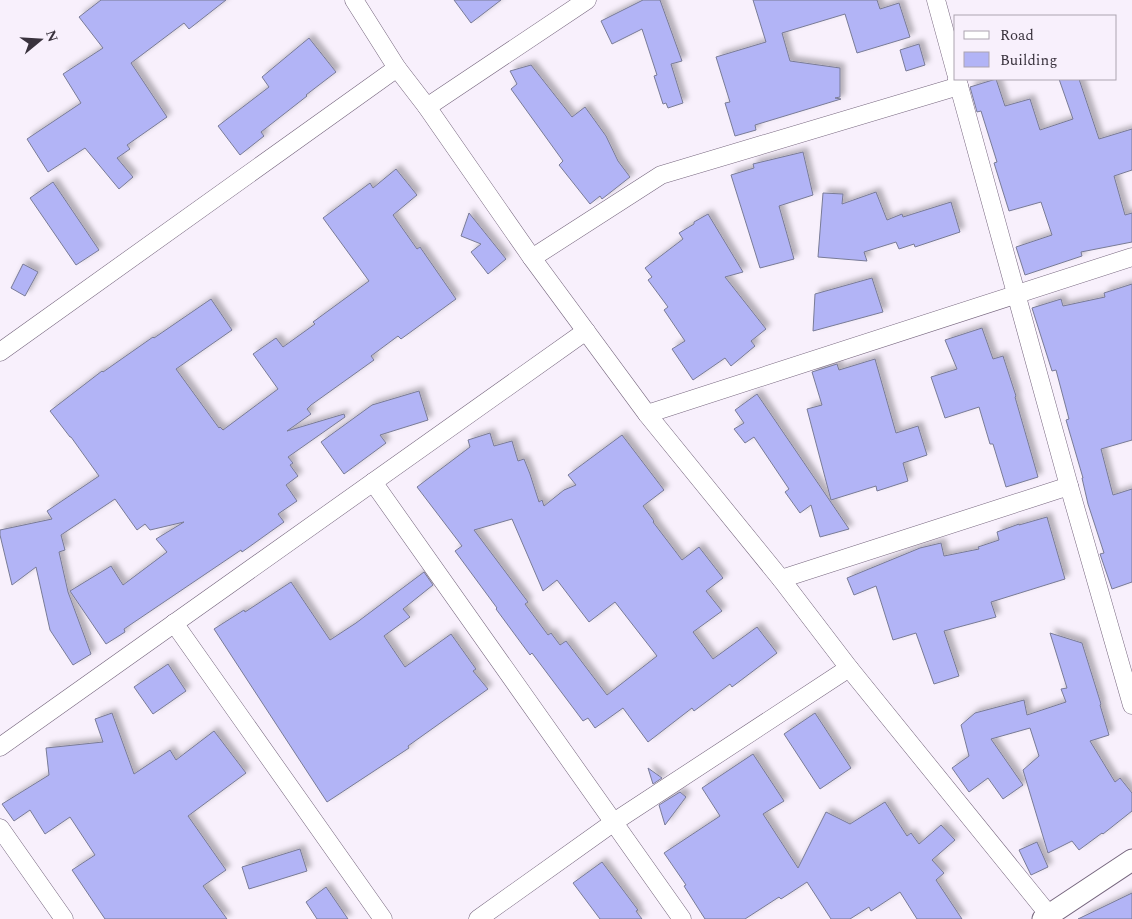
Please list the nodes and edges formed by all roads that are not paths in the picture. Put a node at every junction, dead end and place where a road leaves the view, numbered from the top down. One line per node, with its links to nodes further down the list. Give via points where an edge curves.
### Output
1 (354, 0): 5 (street)
2 (586, 0): 8 (street)
3 (936, 0): 4 (street)
4 (954, 65)
5 (398, 68): 8 (street); 13 (street)
6 (955, 80): 10 (street, via 661,175)
7 (958, 80): 11 (street)
8 (427, 107): 10 (street)
9 (1132, 256): 11 (street)
10 (532, 258): 12 (street)
11 (1016, 294): 14 (street); 16 (street)
12 (586, 331): 14 (street); 15 (street)
13 (0, 352)
14 (648, 414): 17 (street)
15 (373, 482): 18 (street); 22 (street)
16 (1069, 486): 17 (street); 20 (street)
17 (781, 580): 19 (street)
18 (174, 623): 21 (street); 27 (street)
19 (849, 668): 22 (street); 25 (street)
20 (1132, 705)
21 (0, 747)
22 (614, 822): 28 (street); 29 (street)
23 (0, 828): 26 (street)
24 (1132, 860): 25 (street)
25 (1046, 917)
26 (64, 919)
27 (383, 919)
28 (478, 919)
29 (682, 919)

